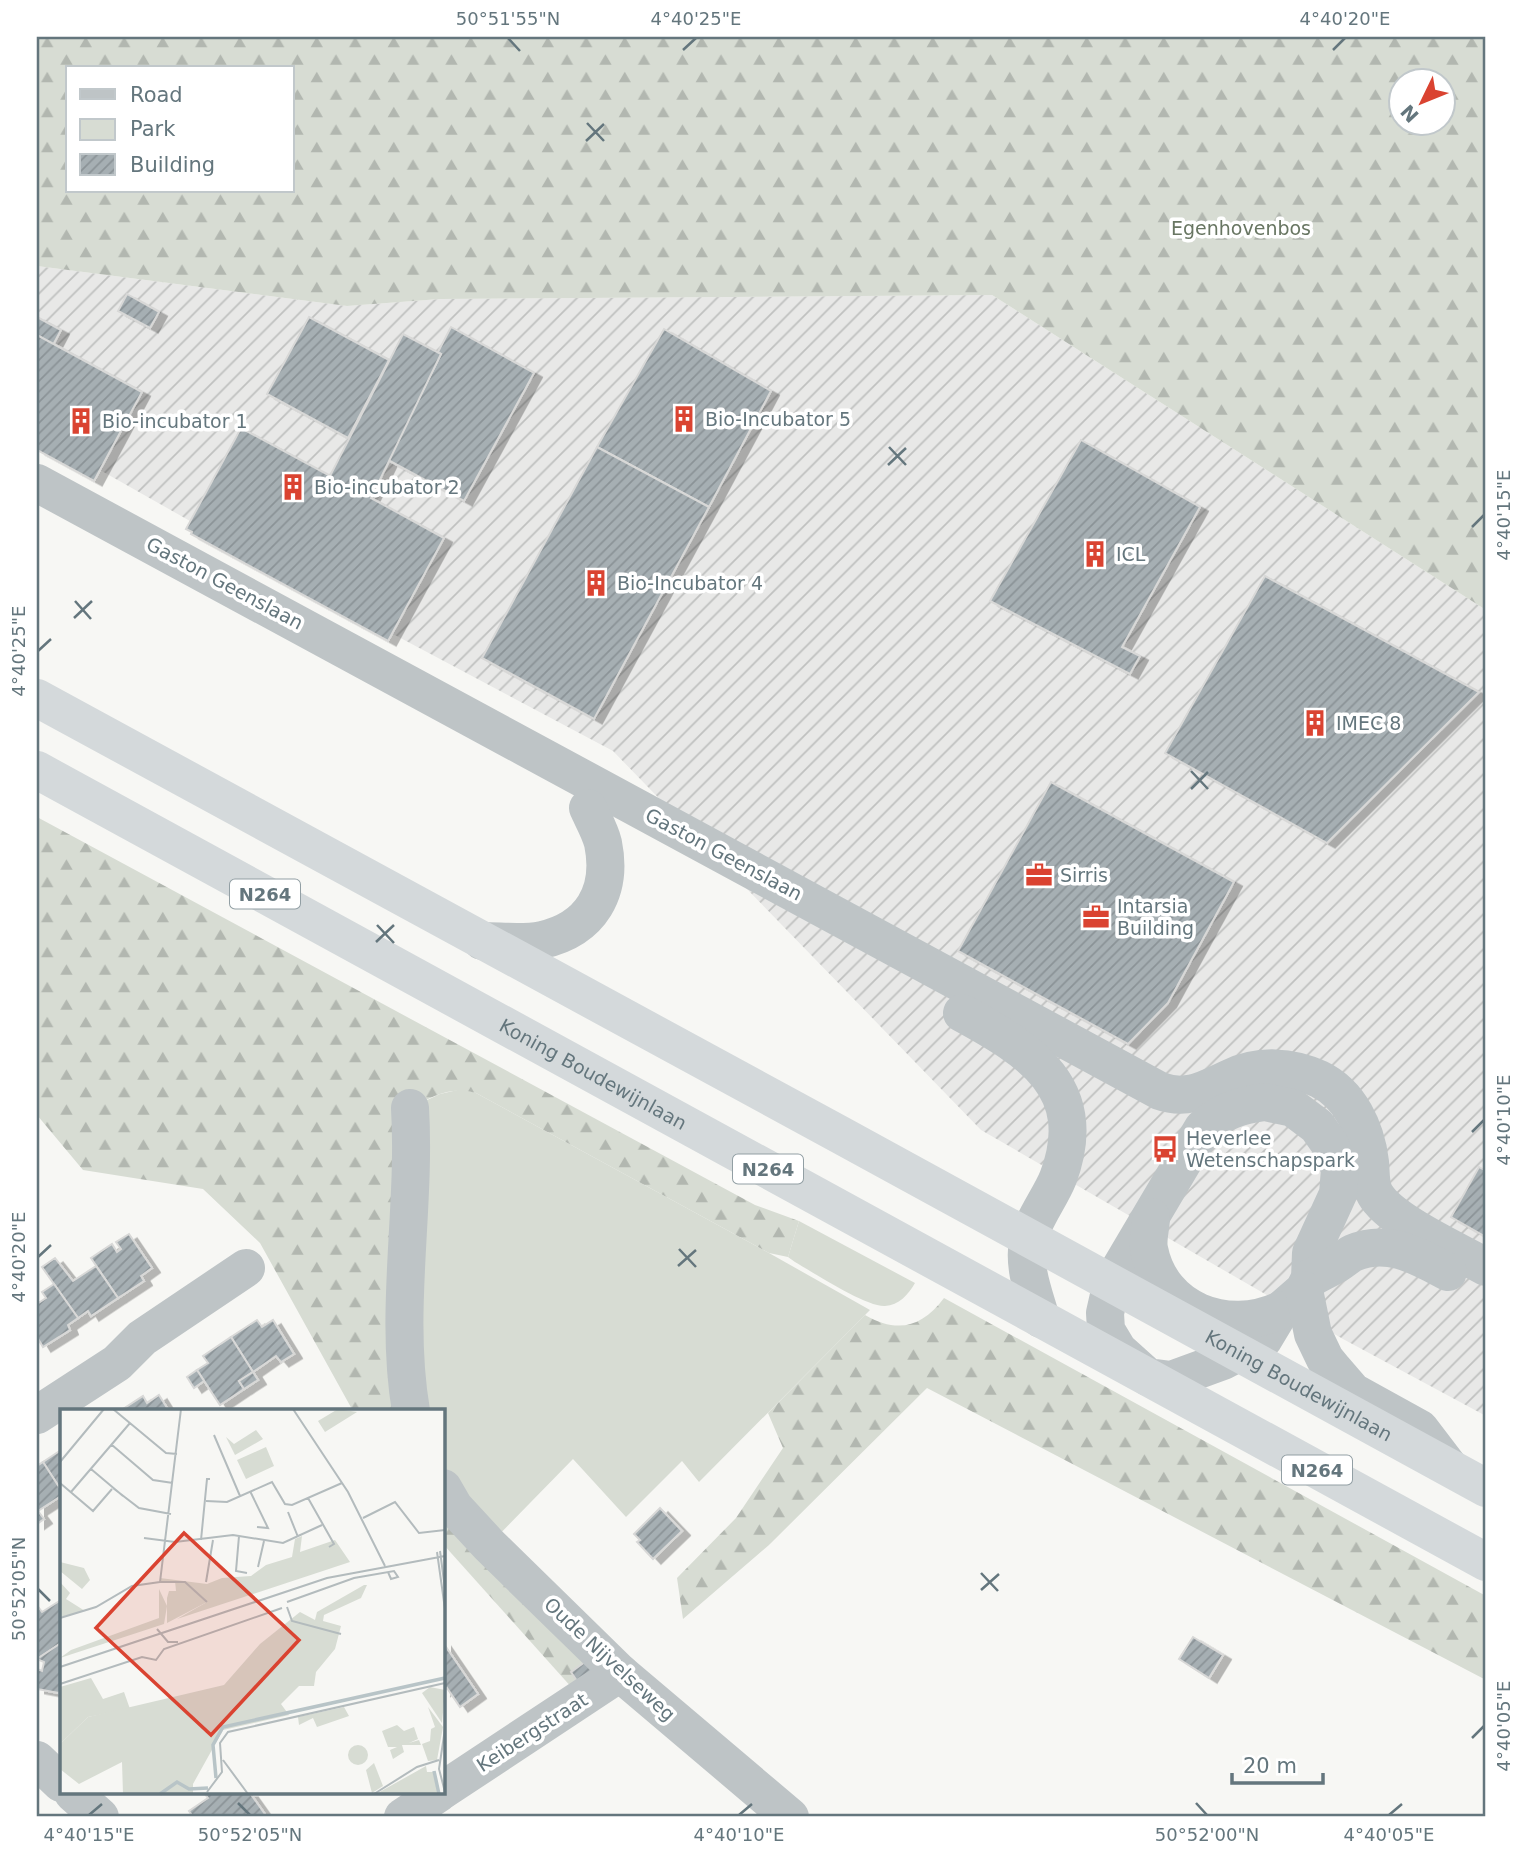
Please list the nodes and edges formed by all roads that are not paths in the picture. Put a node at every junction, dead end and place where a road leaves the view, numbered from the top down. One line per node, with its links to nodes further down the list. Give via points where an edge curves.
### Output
1 (37, 483): 8 (street, Gaston Geenslaan, via 1160,1091 1193,1095 1251,1070 1276,1068 1320,1080 1340,1094 1357,1116 1367,1143)
2 (37, 505): 5 (street, Gaston Geenslaan)
3 (37, 698): 6 (highway, Koning Boudewijnlaan)
4 (37, 770): 16 (highway, Koning Boudewijnlaan / N264)
5 (588, 808): 6 (street, Koning Boudewijnlaan, via 602,840 606,866 603,892 590,914 567,932 539,941); 10 (street, Gaston Geenslaan, via 1002,1035 1040,1064 1061,1102 1066,1147 1055,1184)
6 (482, 941): 10 (highway, Koning Boudewijnlaan)
7 (410, 1108): 19 (street, via 405,1322)
8 (1371, 1178): 11 (street, Gaston Geenslaan, via 1374,1192 1393,1212); 14 (street, Gaston Geenslaan, via 1357,1225)
9 (1151, 1217): 13 (street, Gaston Geenslaan); 14 (street, via 1149,1248 1162,1282 1181,1302 1210,1317 1262,1319); 14 (street, Gaston Geenslaan, via 1189,1148 1210,1121 1243,1105 1265,1102 1293,1108 1318,1126 1339,1170 1338,1194 1311,1253)
10 (1028, 1239): 13 (highway, Koning Boudewijnlaan); 16 (street, Gaston Geenslaan, via 1028,1272)
11 (1486, 1267)
12 (246, 1268): 20 (street)
13 (1112, 1282): 17 (highway, Koning Boudewijnlaan); 18 (street, Koning Boudewijnlaan, via 1106,1329 1118,1350)
14 (1308, 1286): 15 (street, via 1351,1254 1374,1247 1404,1250); 17 (street, Gaston Geenslaan, via 1263,1340); 21 (street, Gaston Geenslaan, via 1313,1334 1325,1359 1353,1392 1420,1429)
15 (1486, 1293)
16 (1041, 1319): 18 (highway, Koning Boudewijnlaan / N264)
17 (1242, 1352): 18 (street, Gaston Geenslaan, via 1171,1380); 21 (highway, Koning Boudewijnlaan)
18 (1148, 1377): 24 (highway, Koning Boudewijnlaan / N264)
19 (411, 1409)
20 (37, 1415)
21 (1449, 1467): 22 (highway, Koning Boudewijnlaan)
22 (1486, 1488)
23 (444, 1490): 25 (street, Oude Nijvelseweg, via 489,1545)
24 (1486, 1562)
25 (620, 1673): 28 (street, Keibergstraat); 33 (street, Oude Nijvelseweg)
26 (37, 1760): 27 (street)
27 (60, 1782)
28 (444, 1789)
29 (74, 1794): 31 (street)
30 (437, 1794): 32 (street, Keibergstraat)
31 (100, 1817)
32 (403, 1817)
33 (790, 1817)

